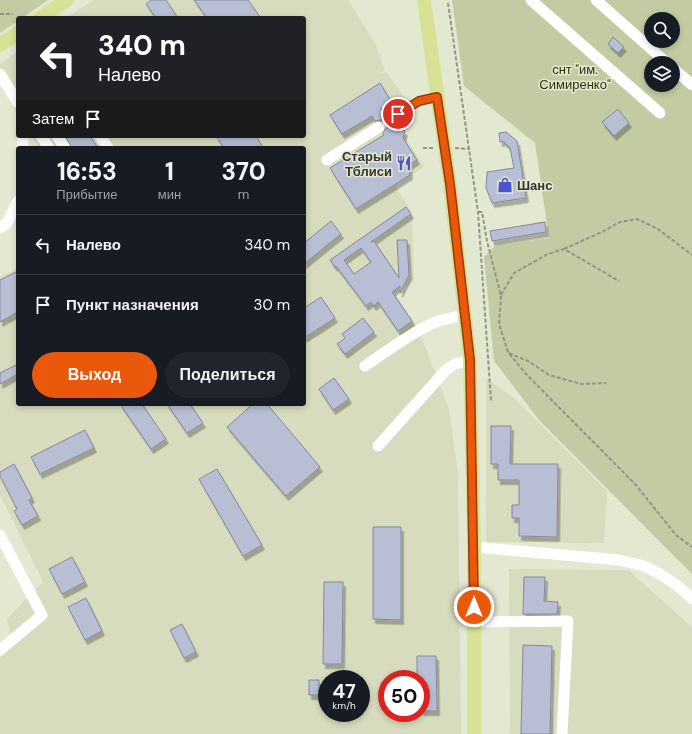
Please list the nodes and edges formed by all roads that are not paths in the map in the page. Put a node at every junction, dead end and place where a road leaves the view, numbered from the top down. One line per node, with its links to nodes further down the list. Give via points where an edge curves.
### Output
1 (66, 0): 5 (main road)
2 (424, 0): 12 (main road)
3 (531, 0): 14 (lane)
4 (596, 0): 8 (lane)
5 (43, 16)
6 (16, 34): 7 (main road)
7 (0, 45)
8 (659, 56)
9 (0, 74): 13 (lane)
10 (680, 74): 11 (lane)
11 (692, 85)
12 (437, 97): 15 (lane, via 419,101); 20 (main road)
13 (16, 98)
14 (660, 113)
15 (388, 120)
16 (379, 127): 17 (lane)
17 (327, 160)
18 (16, 205): 19 (lane, via 6,224)
19 (0, 228)
20 (465, 316): 21 (main road); 22 (lane, via 432,324)
21 (470, 360): 23 (lane, via 455,364 446,370); 25 (main road)
22 (365, 366)
23 (378, 446)
24 (0, 535): 28 (lane, via 42,615)
25 (474, 547): 26 (lane, via 619,560 644,566 660,574); 27 (main road)
26 (692, 599)
27 (474, 622): 29 (main road); 30 (lane, via 568,621)
28 (0, 650)
29 (474, 734)
30 (562, 734)

